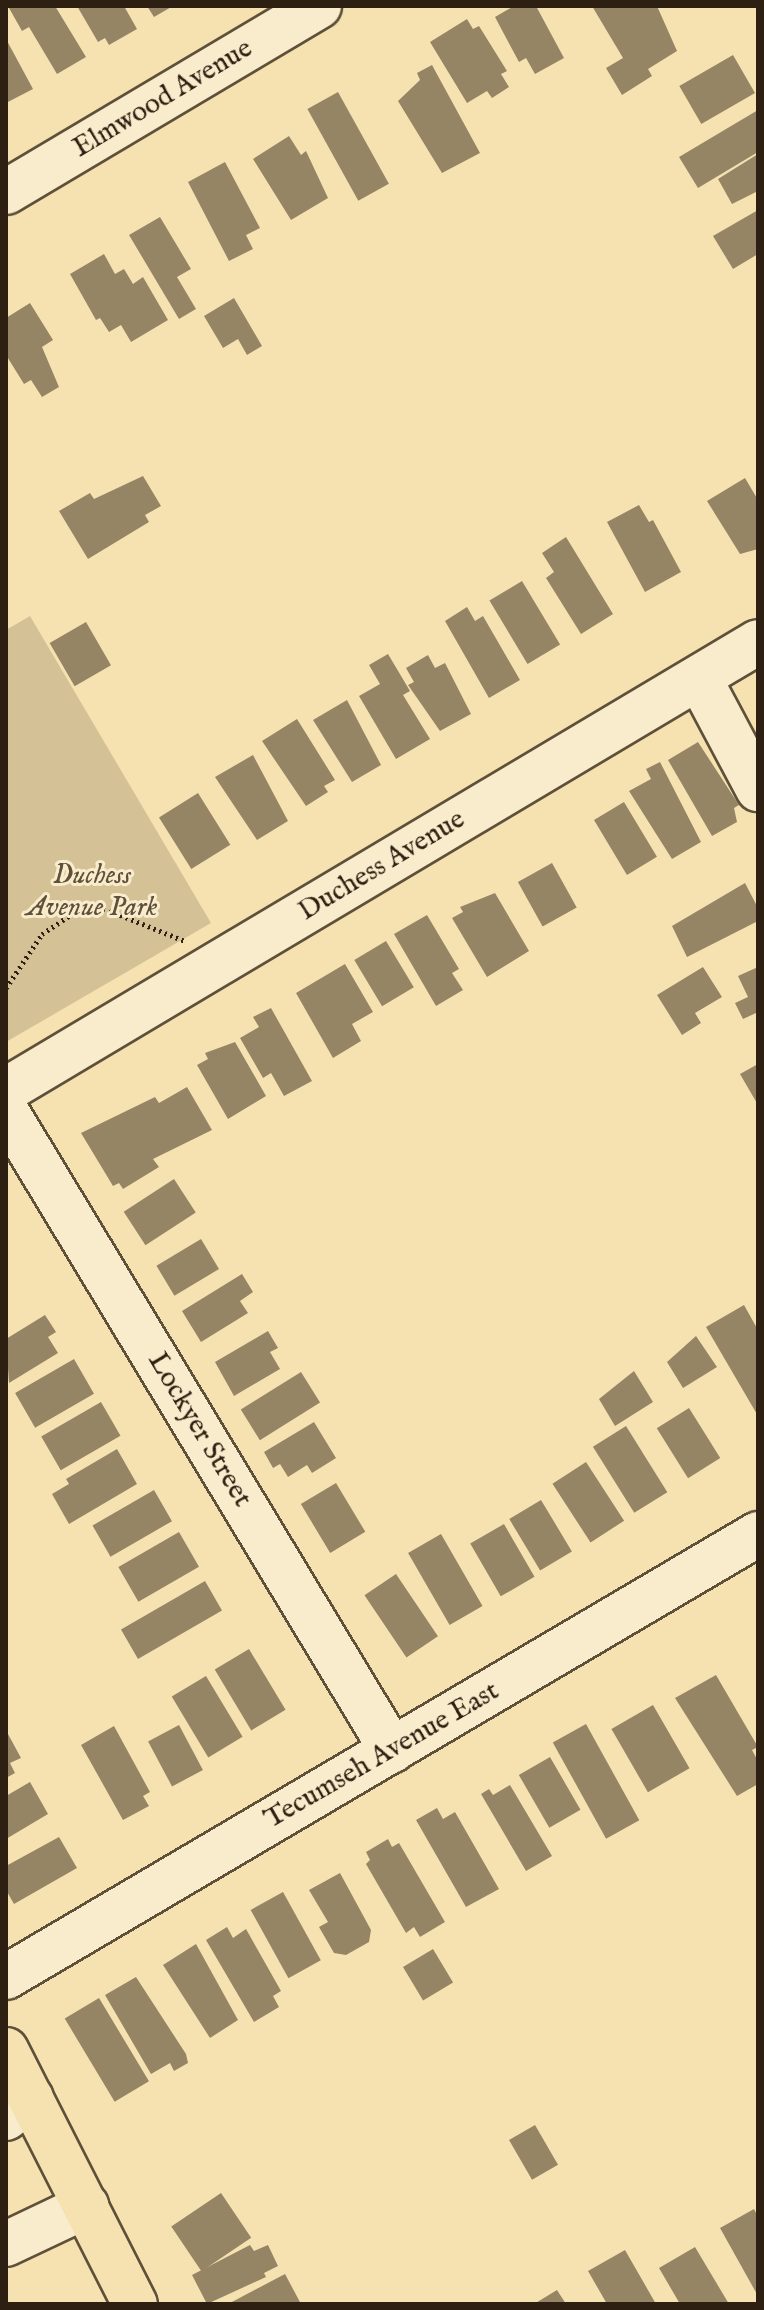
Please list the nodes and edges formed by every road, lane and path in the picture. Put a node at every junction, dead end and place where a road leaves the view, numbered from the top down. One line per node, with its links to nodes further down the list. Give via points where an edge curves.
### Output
1 (319, 6): 2 (street, Elmwood Avenue)
2 (6, 192)
3 (758, 642): 4 (street, Duchess Avenue)
4 (699, 678): 5 (street); 6 (street, Duchess Avenue)
5 (758, 789)
6 (219, 963): 7 (path, via 168,930 98,906 81,908 42,934); 8 (street, Duchess Avenue)
7 (6, 988)
8 (6, 1090)
9 (6, 1111): 11 (street, Lockyer Street)
10 (758, 1534): 11 (street, Tecumseh Avenue East)
11 (392, 1750): 12 (street, Tecumseh Avenue East)
12 (6, 1977)
13 (6, 2050): 14 (main road)
14 (18, 2108): 15 (main road)
15 (86, 2206): 16 (street); 17 (main road)
16 (6, 2244)
17 (135, 2304)

